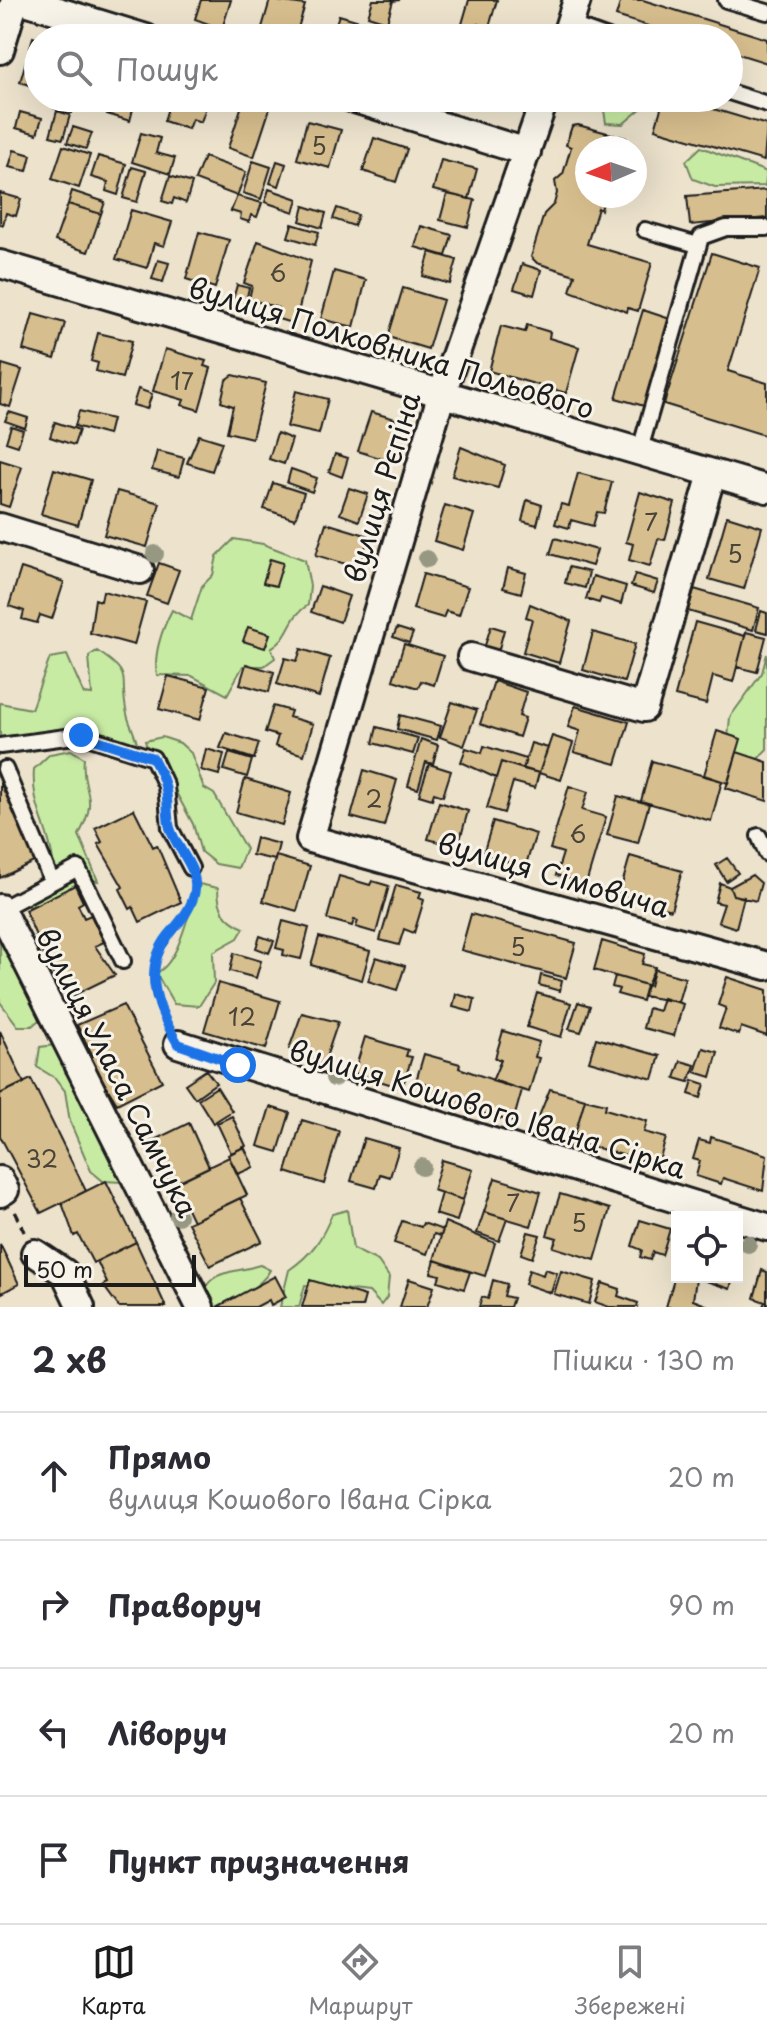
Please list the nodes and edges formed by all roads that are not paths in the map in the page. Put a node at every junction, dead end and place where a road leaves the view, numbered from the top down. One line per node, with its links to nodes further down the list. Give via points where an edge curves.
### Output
1 (15, 0): 6 (street)
2 (22, 0): 5 (street)
3 (726, 0): 4 (lane)
4 (767, 12)
5 (100, 24)
6 (0, 50)
7 (743, 96): 8 (lane)
8 (767, 104)
9 (397, 112): 11 (street)
10 (540, 112): 11 (street, вулиця Рєпіна)
11 (527, 152): 16 (street, вулиця Рєпіна)
12 (767, 228): 14 (lane, via 726,228 701,237)
13 (645, 230): 14 (lane)
14 (698, 245): 17 (lane)
15 (0, 264): 16 (street, вулиця Полковника Польового)
16 (441, 396): 17 (street, вулиця Полковника Польового); 26 (street, вулиця Рєпіна, via 310,839)
17 (639, 453): 18 (street, вулиця Полковника Польового)
18 (712, 474): 19 (street, вулиця Полковника Польового); 22 (street, via 644,708)
19 (767, 489)
20 (0, 527): 21 (street)
21 (140, 570)
22 (471, 657)
23 (0, 746): 28 (lane, via 81,735 153,758 166,786 170,828)
24 (5, 769): 29 (lane)
25 (759, 836): 27 (lane)
26 (324, 843): 32 (street, вулиця Сімовича)
27 (767, 854)
28 (191, 868)
29 (52, 882): 30 (lane); 31 (lane, via 78,868)
30 (0, 909): 39 (street, вулиця Уласа Самчука)
31 (123, 961)
32 (767, 966)
33 (178, 1044): 34 (street, вулиця Кошового Івана Сірка)
34 (717, 1211)
35 (743, 1219): 36 (street, вулиця Кошового Івана Сірка)
36 (767, 1227)
37 (35, 1253): 38 (street, via 65,1273)
38 (81, 1307)
39 (200, 1307)

